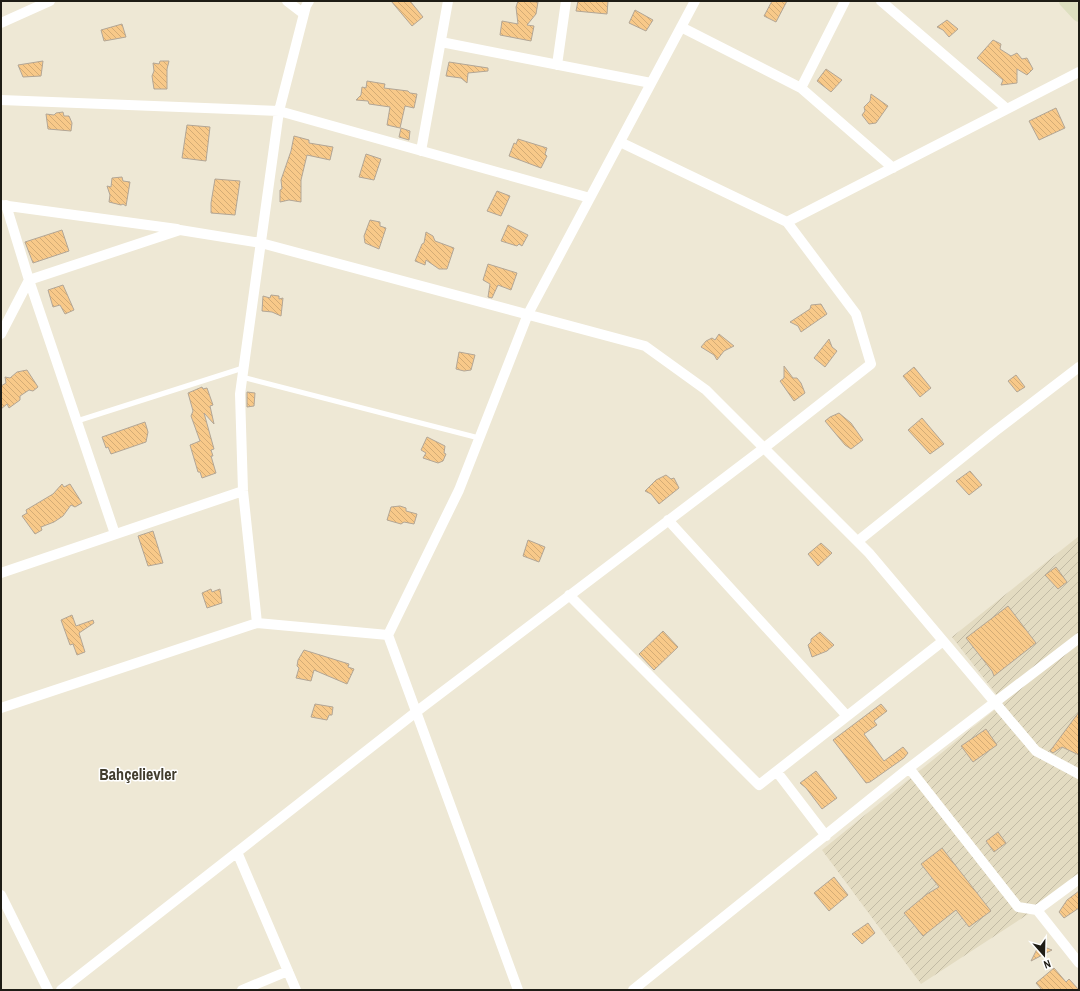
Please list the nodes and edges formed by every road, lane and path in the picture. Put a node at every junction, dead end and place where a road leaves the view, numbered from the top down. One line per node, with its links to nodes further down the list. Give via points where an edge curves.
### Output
1 (50, 1): 12 (street)
2 (287, 1): 10 (street)
3 (309, 1): 10 (street)
4 (448, 1): 14 (street)
5 (566, 1): 15 (street)
6 (695, 1): 13 (street)
7 (845, 1): 18 (street)
8 (881, 1): 20 (street)
9 (1066, 1): 11 (street)
10 (304, 14): 21 (street)
11 (1079, 15)
12 (1, 24)
13 (681, 27): 17 (street); 18 (street)
14 (440, 42): 15 (street); 23 (street)
15 (557, 65): 17 (street)
16 (1079, 72): 20 (street)
17 (651, 83): 22 (street)
18 (801, 88): 24 (street)
19 (1, 100): 21 (street)
20 (1007, 109): 24 (street)
21 (278, 111): 23 (street); 29 (street)
22 (620, 142): 25 (street); 27 (street)
23 (420, 151): 25 (street)
24 (893, 168): 27 (street)
25 (590, 198): 31 (street)
26 (4, 205): 28 (street); 30 (street)
27 (787, 222): 37 (street, via 856,314 871,364)
28 (180, 230): 29 (street); 30 (street)
29 (261, 243): 31 (street); 34 (street)
30 (29, 280): 32 (street); 35 (street)
31 (528, 314): 36 (street); 37 (street, via 645,346 706,390)
32 (1, 334)
33 (1079, 368): 41 (street)
34 (242, 373): 35 (lane); 36 (lane); 38 (street, via 240,394)
35 (77, 421): 40 (street)
36 (479, 438): 45 (street, via 459,490)
37 (764, 448): 39 (street); 41 (street)
38 (243, 491): 40 (street); 44 (street)
39 (668, 520): 43 (street); 51 (street)
40 (115, 534): 42 (street)
41 (858, 541): 47 (street)
42 (1, 573)
43 (570, 595): 50 (street); 53 (street, via 759,785)
44 (257, 623): 45 (street); 49 (street)
45 (388, 635): 50 (street)
46 (1079, 638): 48 (street)
47 (943, 642): 48 (street); 51 (street)
48 (994, 702): 52 (street); 54 (street, via 1036,751)
49 (1, 708)
50 (416, 712): 56 (street); 62 (street)
51 (848, 716): 53 (street)
52 (909, 768): 55 (street); 59 (street, via 1018,907)
53 (777, 772): 55 (street)
54 (1079, 774)
55 (826, 836): 67 (street)
56 (237, 852): 61 (street); 64 (street)
57 (1079, 879): 59 (street)
58 (1, 895): 63 (street)
59 (1037, 910): 60 (street)
60 (1079, 963)
61 (288, 970): 65 (street); 66 (street)
62 (515, 989)
63 (48, 990)
64 (61, 990)
65 (242, 990)
66 (296, 990)
67 (633, 990)

